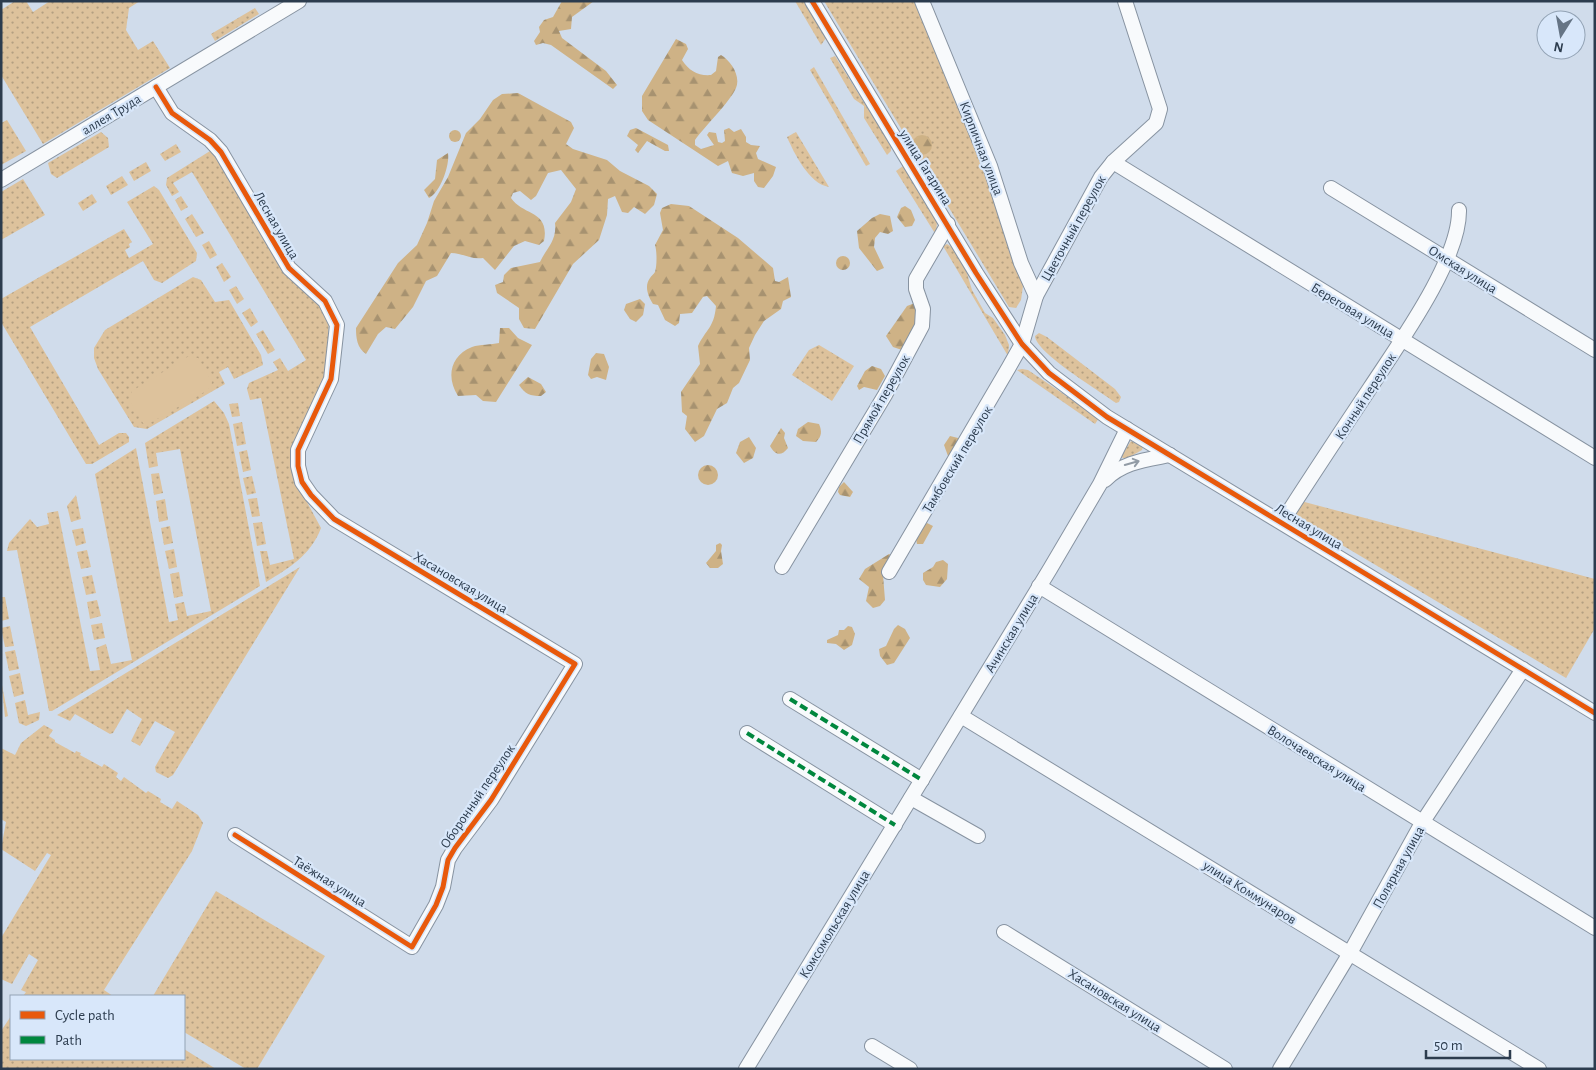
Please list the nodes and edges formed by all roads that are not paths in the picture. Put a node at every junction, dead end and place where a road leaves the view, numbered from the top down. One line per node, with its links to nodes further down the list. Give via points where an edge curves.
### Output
1 (299, 1): 5 (street, аллея Труда)
2 (812, 1): 10 (street, улица Гагарина)
3 (922, 1): 12 (street, Кирпичная улица, via 990,166 1021,263)
4 (1125, 1): 6 (street, Цветочный переулок, via 1160,109 1156,123)
5 (156, 87): 7 (street, аллея Труда); 20 (street, Лесная улица, via 172,112 221,152 289,268 326,301 338,325 332,379 298,450 302,482)
6 (1113, 162): 12 (street, Цветочный переулок, via 1079,215); 13 (street, Береговая улица)
7 (1, 180)
8 (1331, 188): 11 (street, Омская улица)
9 (1459, 210): 11 (street, Конный переулок, via 1459,222)
10 (948, 224): 14 (street, улица Гагарина); 22 (street, Прямой переулок, via 916,279 923,309 922,326 885,396)
11 (1448, 260): 13 (street, Конный переулок); 15 (street, Омская улица)
12 (1036, 296): 14 (street, Цветочный переулок)
13 (1402, 339): 18 (street, Береговая улица); 21 (street, Конный переулок)
14 (1022, 344): 16 (street, Лесная улица, via 1049,373); 23 (street, Тамбовский переулок)
15 (1595, 350)
16 (1127, 429): 17 (street, Лесная улица); 19 (street, Ачинская улица)
17 (1170, 455): 19 (street, Ачинская улица, one-way to 17, via 1125,464); 21 (street, Лесная улица)
18 (1595, 458)
19 (1100, 484): 24 (street, Ачинская улица)
20 (334, 519): 25 (street, Хасановская улица)
21 (1282, 522): 26 (street, Лесная улица)
22 (782, 567)
23 (889, 572)
24 (1039, 586): 29 (street, Ачинская улица); 33 (street, Волочаевская улица)
25 (575, 664): 39 (street, Оборонный переулок, via 491,800 448,860 436,905)
26 (1523, 669): 28 (street, Лесная улица); 33 (street, Полярная улица)
27 (790, 699): 31 (street)
28 (1595, 713)
29 (961, 716): 31 (street, Ачинская улица); 40 (street, улица Коммунаров)
30 (747, 733): 34 (street)
31 (922, 780): 32 (street, Комсомольская улица)
32 (911, 798): 34 (street, Комсомольская улица); 36 (street)
33 (1422, 823): 37 (street, Волочаевская улица); 40 (street, Полярная улица)
34 (894, 825): 42 (street, Комсомольская улица)
35 (235, 835): 39 (street, Таёжная улица)
36 (978, 836)
37 (1595, 928)
38 (1004, 932): 44 (street, Хасановская улица)
39 (412, 947)
40 (1350, 953): 45 (street, Полярная улица); 46 (street, улица Коммунаров)
41 (872, 1046): 43 (street)
42 (746, 1069)
43 (910, 1069)
44 (1225, 1069)
45 (1280, 1069)
46 (1539, 1069)

